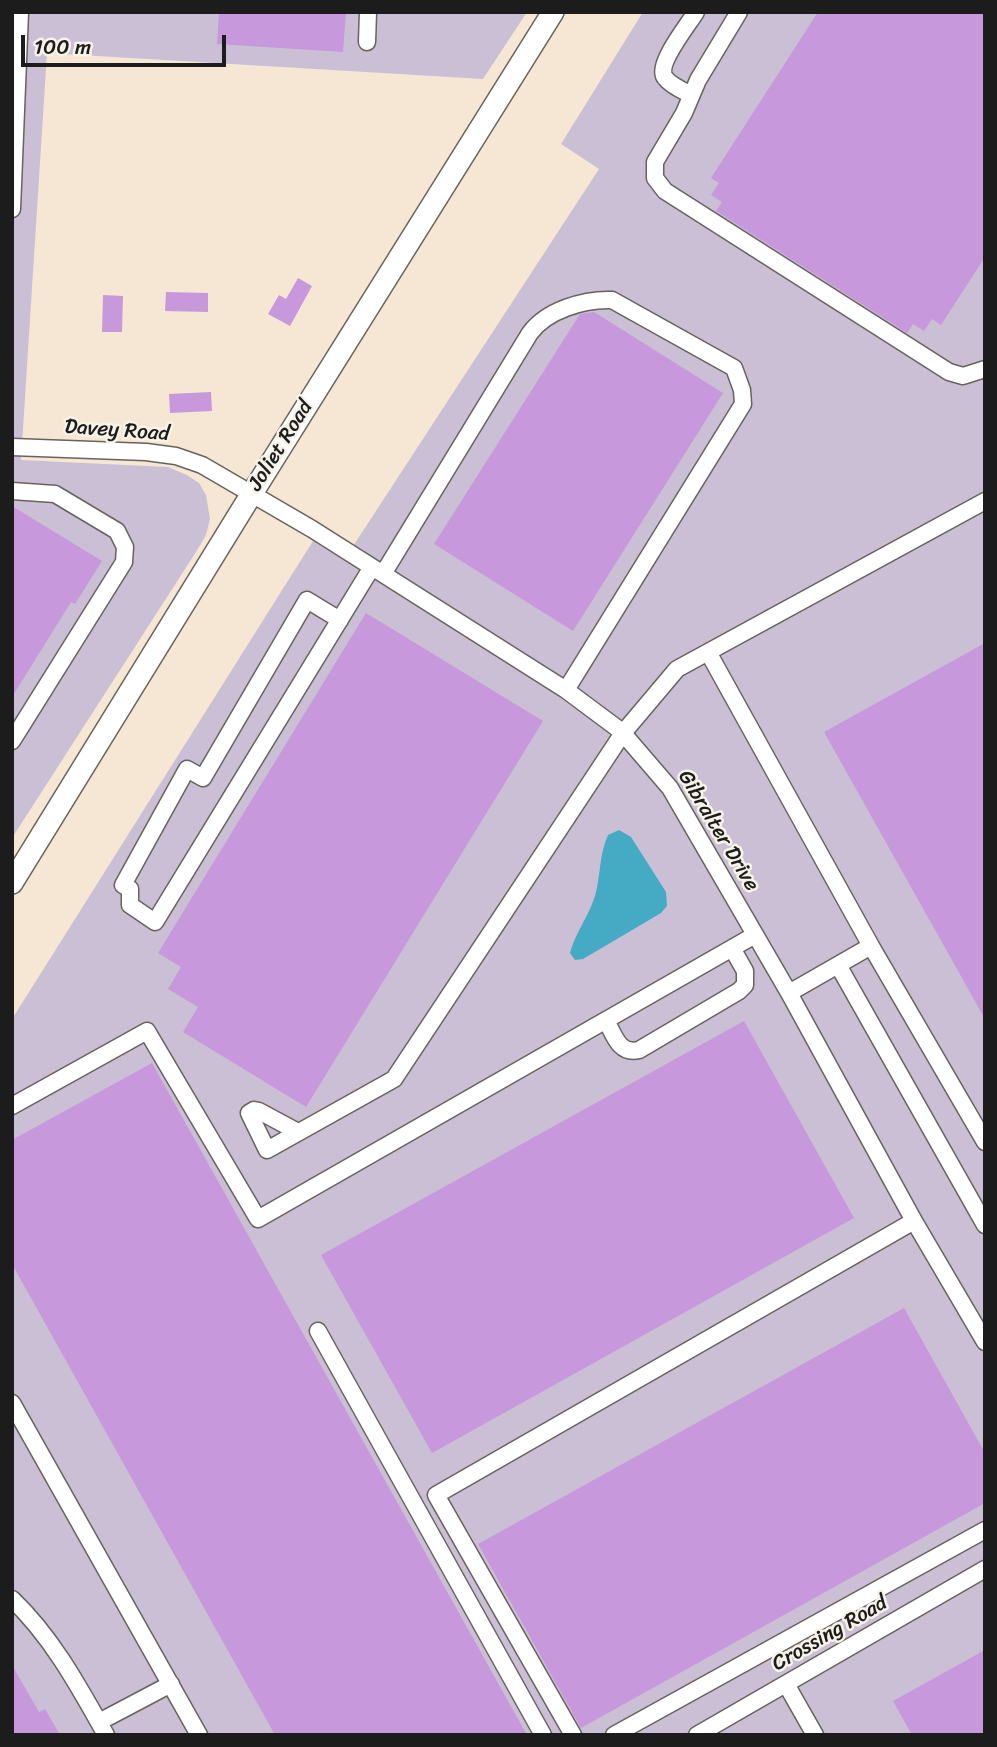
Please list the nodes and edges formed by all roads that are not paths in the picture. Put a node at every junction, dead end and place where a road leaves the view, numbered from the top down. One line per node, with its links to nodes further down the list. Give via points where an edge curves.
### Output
1 (20, 12): 8 (street)
2 (368, 12): 6 (street)
3 (696, 12): 7 (street, via 663,69 667,80)
4 (739, 12): 7 (street)
5 (550, 13): 12 (main road, Joliet Road)
6 (367, 42)
7 (691, 95): 9 (street, via 655,162 655,178 665,191 949,372 963,376)
8 (12, 209)
9 (985, 369)
10 (12, 447): 12 (street, Davey Road, via 176,456 202,465)
11 (12, 491): 19 (street, via 55,494 117,531 125,547 124,562)
12 (251, 495): 14 (street, Gibralter Drive); 20 (main road, Joliet Road)
13 (985, 501): 16 (street)
14 (377, 571): 15 (street); 17 (street, Gibralter Drive); 17 (street, via 530,333 547,316 612,300 734,368 743,404)
15 (340, 620): 15 (street, via 155,922 130,905 130,889 123,885 187,769 203,778 307,600)
16 (708, 652): 18 (street, via 677,669); 22 (street)
17 (566, 690): 18 (street, Gibralter Drive)
18 (623, 733): 21 (street, Gibralter Drive, via 670,788); 28 (street, via 394,1079)
19 (12, 741)
20 (12, 883)
21 (755, 935): 23 (street); 25 (street, Gibralter Drive)
22 (871, 946): 24 (street); 29 (street)
23 (732, 948): 26 (street); 26 (street, via 745,971 745,985 639,1050 621,1047)
24 (838, 965): 25 (street); 31 (street)
25 (789, 993): 30 (street, Gibralter Drive)
26 (606, 1020): 27 (street, via 258,1219 146,1031)
27 (12, 1106)
28 (298, 1132)
29 (985, 1142)
30 (914, 1221): 32 (street, Gibralter Drive); 44 (street, via 436,1495)
31 (985, 1226)
32 (980, 1325): 34 (street, Gibralter Drive)
33 (318, 1331): 43 (street)
34 (985, 1342)
35 (12, 1403): 39 (street)
36 (985, 1530): 45 (street)
37 (985, 1569): 40 (street, Crossing Road)
38 (12, 1599): 41 (street, via 33,1618)
39 (170, 1684): 41 (street); 42 (street)
40 (786, 1684): 46 (street, Crossing Road); 47 (street)
41 (103, 1729)
42 (199, 1735)
43 (543, 1735)
44 (573, 1735)
45 (614, 1735)
46 (697, 1735)
47 (815, 1735)

